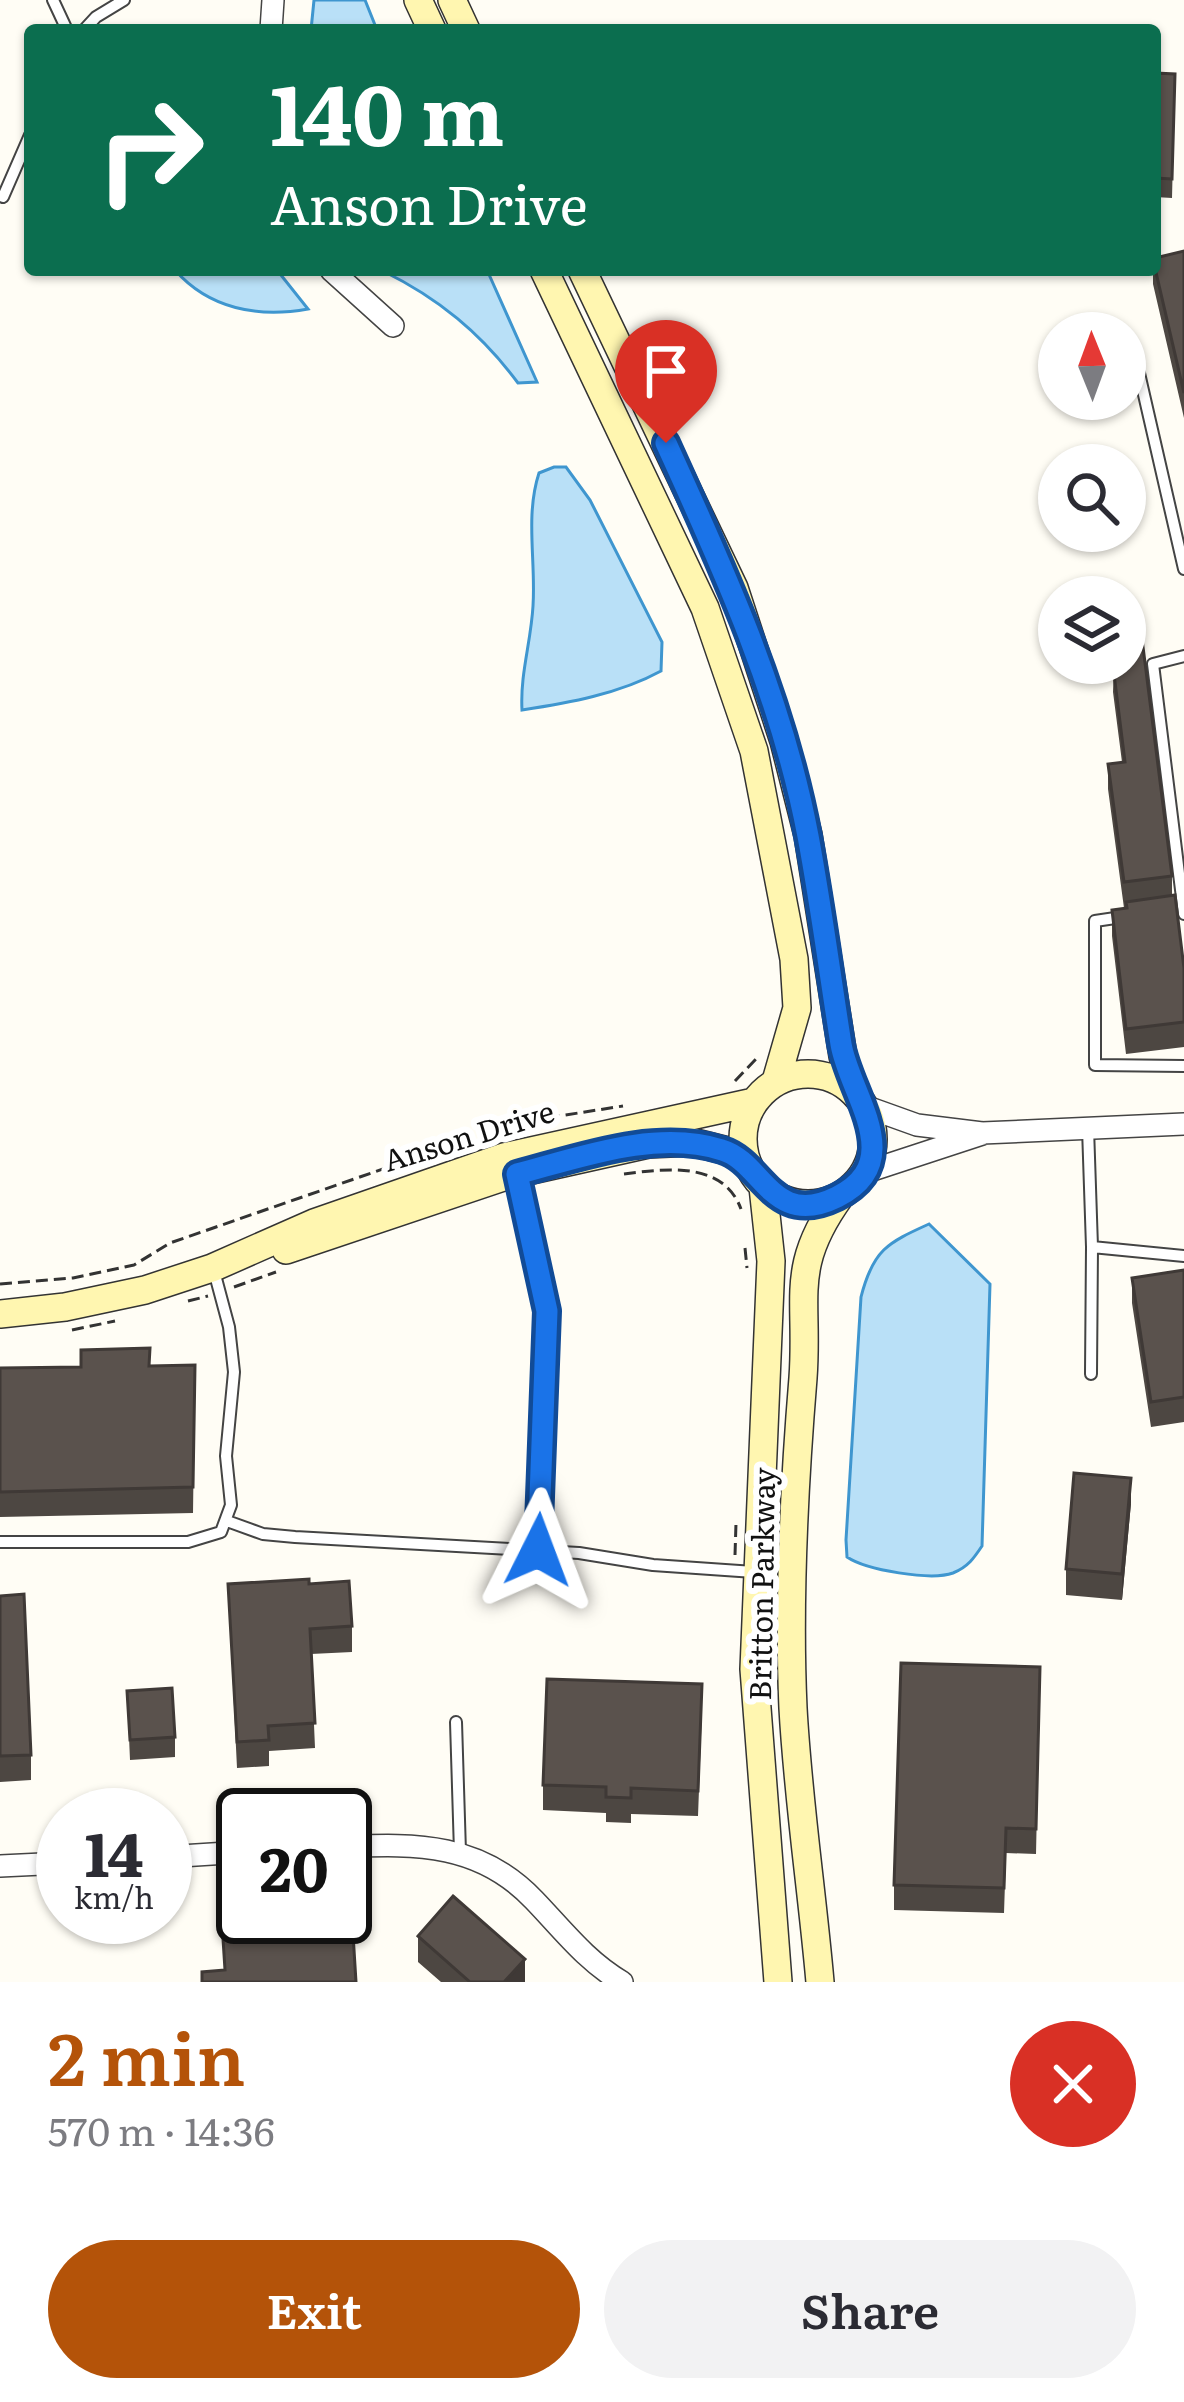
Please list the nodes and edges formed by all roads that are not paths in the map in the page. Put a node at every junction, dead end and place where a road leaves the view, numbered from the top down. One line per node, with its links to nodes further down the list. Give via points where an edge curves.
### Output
1 (124, 0): 2 (lane)
2 (90, 24)
3 (24, 149): 5 (lane)
4 (0, 170): 5 (lane)
5 (13, 175): 6 (lane)
6 (3, 197)
7 (338, 276): 10 (street)
8 (547, 276): 18 (main road, via 705,608 754,751 794,959 797,1009)
9 (585, 276): 19 (main road, via 734,588 808,835 843,1056)
10 (394, 326)
11 (1146, 407): 12 (lane)
12 (1184, 569)
13 (1184, 656): 15 (lane, via 1153,664)
14 (1161, 912): 15 (lane)
15 (1184, 912)
16 (1139, 915): 17 (lane, via 1095,921 1095,1065)
17 (1184, 1066)
18 (776, 1082): 19 (main road, via 818,1074); 20 (main road)
19 (860, 1100): 23 (street, via 917,1125); 24 (main road, via 873,1129)
20 (754, 1102): 26 (main road, via 742,1131); 30 (main road, Anson Drive, via 504,1157 314,1223)
21 (1184, 1124): 22 (street)
22 (1088, 1128): 23 (street); 28 (lane)
23 (982, 1133): 24 (street)
24 (862, 1173): 27 (main road)
25 (517, 1174): 26 (main road, Anson Drive, via 692,1142 728,1151); 30 (main road, Anson Drive); 35 (lane, via 547,1311)
26 (755, 1175): 27 (main road, via 801,1204); 36 (main road, Britton Parkway, via 771,1261)
27 (841, 1195): 44 (main road, Britton Parkway, via 814,1234 803,1270 793,1538 793,1705)
28 (1092, 1246): 29 (lane); 32 (lane)
29 (1184, 1256)
30 (216, 1280): 31 (main road, Anson Drive); 33 (lane, via 233,1348)
31 (0, 1314)
32 (1090, 1374)
33 (227, 1521): 34 (lane, via 221,1532 188,1542); 35 (lane, via 295,1538)
34 (0, 1542)
35 (538, 1550): 36 (lane)
36 (746, 1571): 43 (main road, Britton Parkway)
37 (456, 1722): 39 (lane)
38 (372, 1846): 39 (street)
39 (460, 1852): 42 (street, via 504,1873)
40 (36, 1864): 41 (street)
41 (0, 1866)
42 (622, 1982)
43 (778, 1982)
44 (820, 1982)

